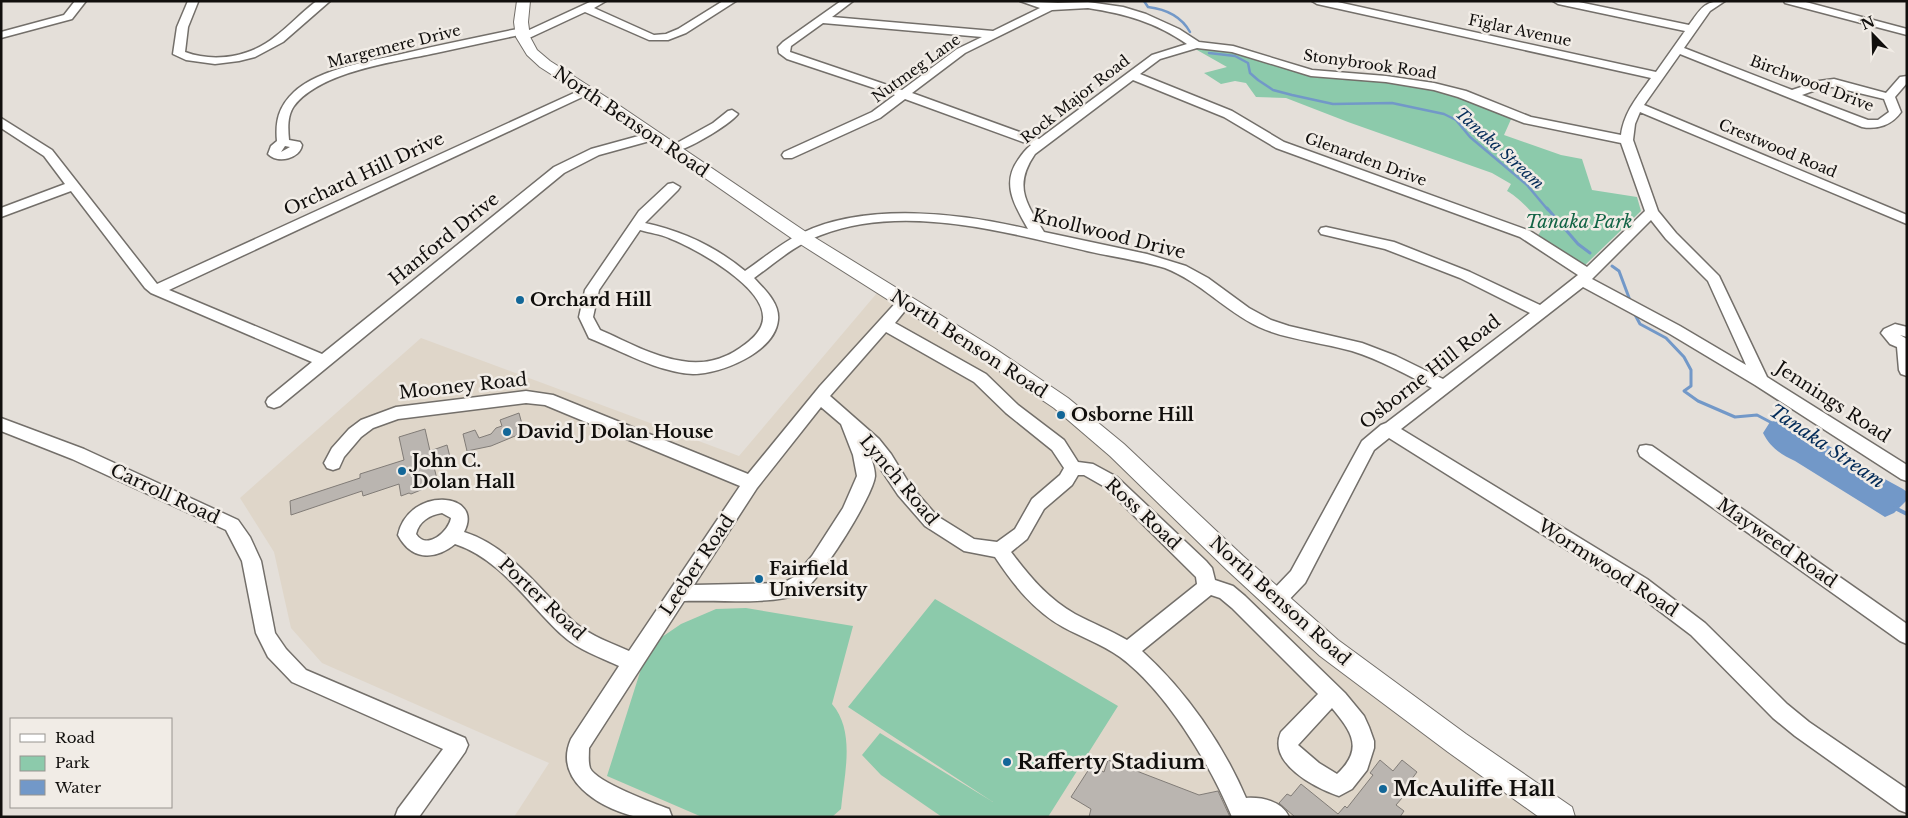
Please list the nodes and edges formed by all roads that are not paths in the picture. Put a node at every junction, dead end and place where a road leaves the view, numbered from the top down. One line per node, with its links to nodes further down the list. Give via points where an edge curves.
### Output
1 (81, 1): 19 (street, via 68,16)
2 (324, 1): 12 (street, via 274,44 232,59 210,61 179,54 184,17)
3 (524, 1): 18 (main road)
4 (601, 1): 14 (street, Margemere Drive)
5 (731, 1): 14 (street, via 682,31 668,37 653,38)
6 (848, 1): 15 (street)
7 (1025, 1): 13 (street)
8 (1317, 1): 25 (street, Figlar Avenue)
9 (1558, 1): 16 (street)
10 (1720, 1): 16 (street, via 1706,9)
11 (1789, 1): 17 (street)
12 (193, 2)
13 (1056, 4): 20 (street, Nutmeg Lane); 21 (street, Stonybrook Road, via 1123,10 1176,31)
14 (586, 9): 18 (street, Margemere Drive)
15 (823, 20): 20 (street); 23 (street, via 787,44)
16 (1691, 29): 22 (street)
17 (1907, 32)
18 (522, 34): 27 (main road, North Benson Road, via 535,56); 36 (street, Margemere Drive, via 361,67 324,80 289,104 282,120)
19 (1, 35)
20 (993, 35): 28 (street, Nutmeg Lane, via 943,62)
21 (1196, 45): 24 (street, Rock Major Road, via 1156,57); 35 (street, Stonybrook Road, via 1233,49 1311,73 1386,79 1434,87 1462,94 1528,120)
22 (1677, 50): 25 (street); 29 (street, Birchwood Drive)
23 (784, 51): 28 (street, via 791,57)
24 (1132, 75): 37 (street, Rock Major Road); 49 (street, Glenarden Drive, via 1228,114 1280,145 1525,234)
25 (1659, 76): 31 (street)
26 (1904, 79): 30 (street, Birchwood Drive)
27 (587, 91): 34 (main road, North Benson Road); 51 (street, Orchard Hill Drive)
28 (903, 94): 37 (street); 39 (street, Nutmeg Lane, via 876,116)
29 (1793, 94): 30 (street, via 1834,82); 30 (street, Birchwood Drive, via 1866,124 1890,120 1895,112)
30 (1889, 97)
31 (1637, 106): 35 (street, via 1629,124); 44 (street, Crestwood Road)
32 (732, 114): 38 (street, via 717,126)
33 (1, 122): 40 (street, via 48,153)
34 (654, 136): 38 (main road, North Benson Road); 56 (street, Hanford Drive, via 595,152 559,170)
35 (1627, 140): 42 (street, Jennings Road)
36 (283, 142)
37 (1040, 144): 47 (street, Rock Major Road, via 1020,166 1015,184 1017,198)
38 (672, 149): 48 (main road, North Benson Road)
39 (788, 155)
40 (72, 186): 43 (street); 51 (street)
41 (673, 187): 45 (street)
42 (1652, 212): 49 (street, Osborne Hill Road); 58 (street, Jennings Road, via 1714,280)
43 (1, 213)
44 (1907, 220)
45 (636, 226): 50 (street, via 674,234 701,247); 50 (street, via 592,290 586,317 594,334 670,364 694,368 728,362 749,350 765,335 771,317 764,299)
46 (1326, 231): 53 (street, via 1389,246 1465,275)
47 (1039, 235): 48 (street, Knollwood Drive, via 927,216 854,222); 59 (street, Knollwood Drive, via 1181,269 1266,324 1357,347 1392,360)
48 (802, 238): 50 (street, Knollwood Drive); 52 (main road, North Benson Road)
49 (1584, 277): 53 (street, Osborne Hill Road); 58 (street, Glenarden Drive)
50 (745, 278)
51 (156, 290): 56 (street)
52 (905, 302): 54 (street, Leeber Road); 74 (main road, North Benson Road, via 987,353 1085,421)
53 (1542, 312): 59 (street, Osborne Hill Road)
54 (884, 324): 60 (street, Leeber Road); 67 (street, via 980,378 1012,410 1058,445)
55 (1906, 340): 57 (street)
56 (324, 361): 61 (street, Hanford Drive)
57 (1907, 370)
58 (1761, 381): 68 (street, Jennings Road)
59 (1443, 386): 64 (street, Osborne Hill Road)
60 (821, 397): 62 (street, Lynch Road); 69 (street, Leeber Road)
61 (274, 402)
62 (848, 422): 71 (street, Lynch Road, via 873,444 904,490 931,521 970,546); 73 (street, Lynch Road, via 865,468 863,488 804,580 783,591)
63 (1, 424): 81 (street, Carroll Road, via 78,454 232,525 247,545 255,573 260,614 268,640 282,661 299,676 458,745)
64 (1387, 429): 74 (street, Osborne Hill Road, via 1362,454 1302,569); 79 (street, Wormwood Road, via 1640,584 1698,629 1787,717)
65 (1646, 451): 75 (street, Mayweed Road)
66 (333, 463): 69 (street, Mooney Road, via 338,453 366,424 396,413 526,397 547,399)
67 (1073, 468): 71 (street, via 1066,480 1038,504 1021,534); 72 (street, Ross Road, via 1096,473 1111,482 1199,567 1205,574)
68 (1907, 474)
69 (751, 483): 73 (street, Leeber Road)
70 (454, 536): 77 (street, Porter Road, via 475,543 496,556 570,630)
71 (1000, 550): 76 (street, via 1022,583 1054,611)
72 (1207, 587): 76 (street); 78 (street, via 1231,596)
73 (678, 593): 77 (street, Leeber Road)
74 (1276, 600): 84 (main road, North Benson Road, via 1353,666)
75 (1907, 635)
76 (1128, 651): 80 (street, via 1167,691 1212,756)
77 (632, 662): 82 (street, Leeber Road, via 578,746 579,766 586,781)
78 (1331, 695)
79 (1907, 802)
80 (1242, 813): 83 (street, via 1263,808)
81 (406, 817)
82 (661, 817)
83 (1278, 817)
84 (1562, 817)

